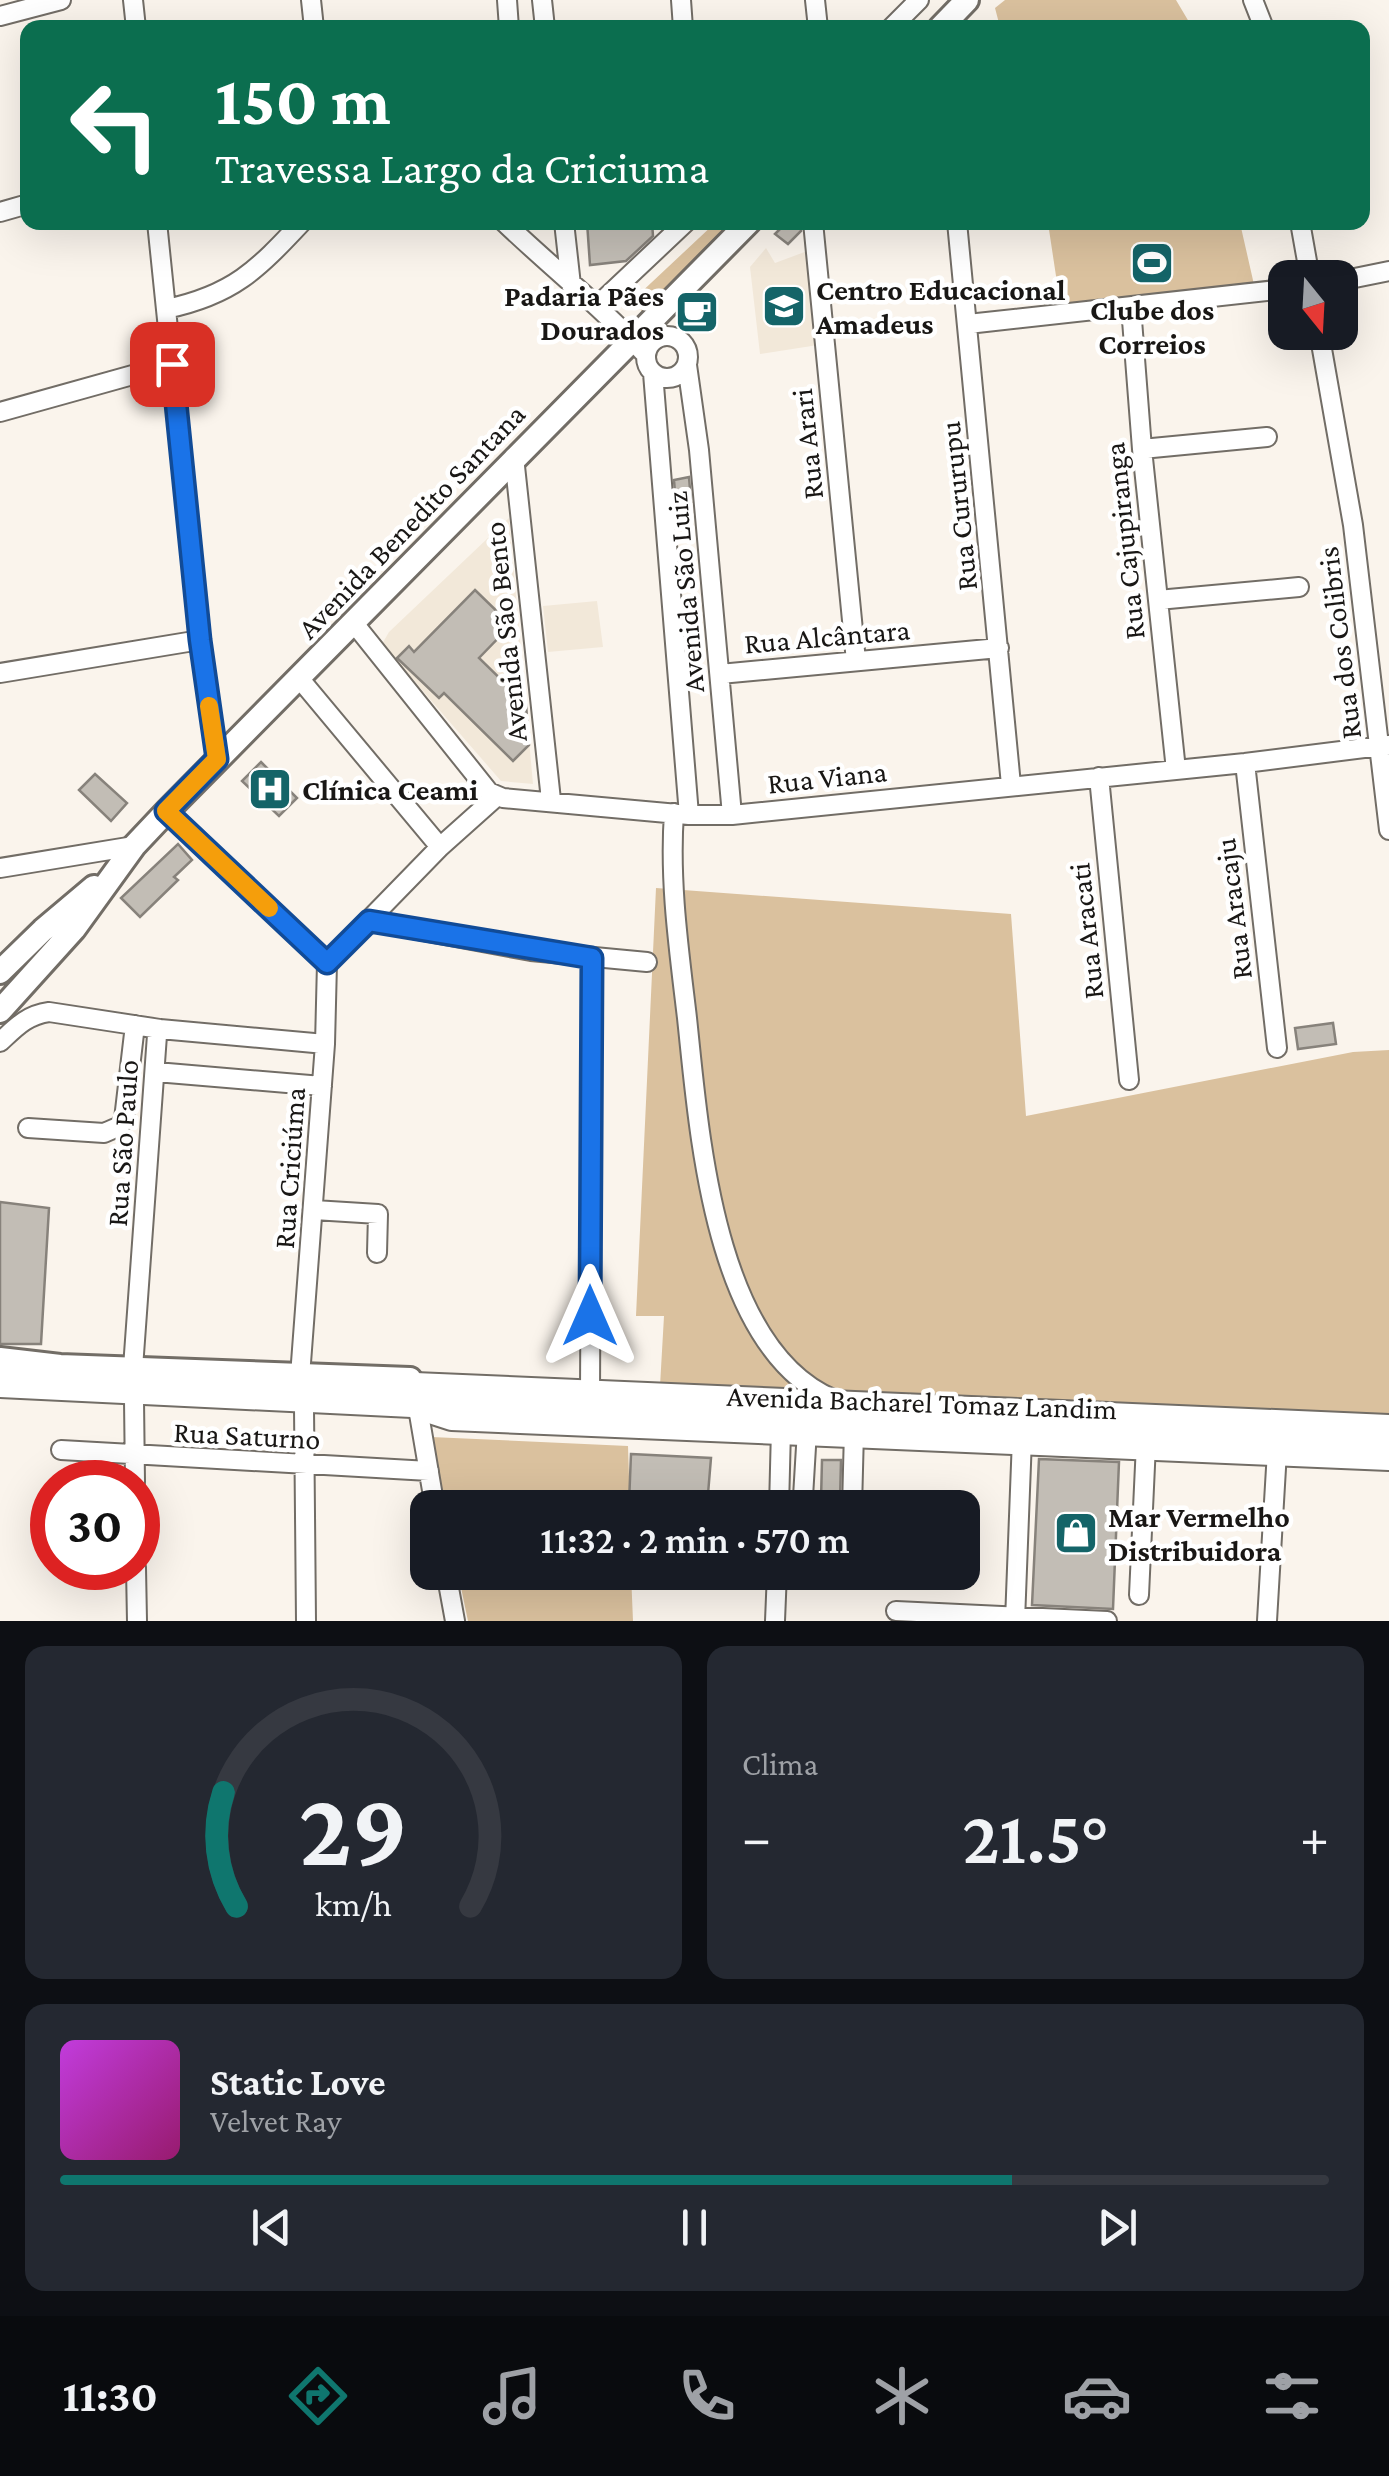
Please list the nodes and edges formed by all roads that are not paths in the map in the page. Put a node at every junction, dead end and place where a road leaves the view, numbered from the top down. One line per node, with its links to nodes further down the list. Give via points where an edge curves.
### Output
1 (61, 0): 4 (street)
2 (919, 0): 5 (street)
3 (967, 0): 6 (main road)
4 (0, 16)
5 (899, 20)
6 (948, 20)
7 (158, 230): 26 (street)
8 (294, 230): 26 (street, via 224,292)
9 (512, 230): 17 (street)
10 (531, 230): 17 (street)
11 (565, 230): 21 (street)
12 (678, 230): 24 (street)
13 (741, 230): 23 (main road, Avenida Benedito Santana)
14 (814, 230): 43 (street, Rua Arari)
15 (957, 230): 27 (street, Rua Cururupu)
16 (1301, 230): 18 (street)
17 (533, 250): 21 (street)
18 (1307, 260)
19 (1389, 271): 20 (street)
20 (1358, 277)
21 (570, 286): 24 (street)
22 (1268, 291): 25 (street)
23 (668, 304): 28 (street); 29 (main road, Avenida Benedito Santana)
24 (598, 305): 29 (street)
25 (1131, 307): 27 (street); 36 (street, Rua Cajupiranga)
26 (166, 309): 31 (street)
27 (968, 324): 42 (street, Rua Cururupu)
28 (678, 338): 29 (street); 32 (street, via 688,353)
29 (639, 347): 33 (street); 37 (main road, Avenida Benedito Santana)
30 (1322, 350): 47 (street, Rua dos Colibris)
31 (172, 364): 34 (street); 41 (street)
32 (686, 365): 33 (street, via 672,377); 45 (street, Avenida São Luiz)
33 (653, 374): 56 (street, Avenida São Luiz)
34 (0, 412)
35 (1267, 437): 36 (street)
36 (1142, 449): 39 (street, Rua Cajupiranga)
37 (514, 457): 40 (main road, Avenida Benedito Santana); 54 (street, Avenida São Bento)
38 (1299, 587): 39 (street)
39 (1158, 600): 50 (street, Rua Cajupiranga)
40 (353, 622): 46 (main road, Avenida Benedito Santana); 53 (street)
41 (200, 640): 44 (street); 48 (street)
42 (999, 648): 43 (street, Rua Alcântara); 52 (street, Rua Cururupu)
43 (856, 660): 45 (street, Rua Alcântara)
44 (0, 673)
45 (720, 674): 57 (street, Avenida São Luiz)
46 (299, 678): 48 (main road, Avenida Benedito Santana); 60 (street)
47 (1384, 745): 49 (street, Rua Viana); 58 (street, Rua dos Colibris)
48 (217, 759): 55 (main road, Avenida Benedito Santana)
49 (1244, 763): 50 (street, Rua Viana); 73 (street, Rua Aracaju)
50 (1176, 770): 51 (street, Rua Viana)
51 (1099, 777): 52 (street, Rua Viana); 75 (street, Rua Aracati)
52 (1011, 785): 57 (street, Rua Viana)
53 (496, 796): 54 (street, Rua Viana); 60 (street)
54 (550, 800): 56 (street, Rua Viana)
55 (166, 811): 59 (main road, Avenida Benedito Santana); 67 (street)
56 (681, 814): 57 (street, Rua Viana); 90 (street, Avenida São Luiz, via 671,860 697,1126 714,1212 746,1304 768,1344)
57 (732, 814)
58 (1389, 830)
59 (134, 846): 61 (main road, Avenida Benedito Santana); 62 (street)
60 (440, 847): 63 (street)
61 (120, 865): 65 (main road, Avenida Benedito Santana); 68 (main road, Avenida Benedito Santana, via 74,929)
62 (0, 868)
63 (369, 921): 64 (street); 67 (street)
64 (592, 958): 66 (street); 86 (street)
65 (3, 961)
66 (646, 962)
67 (327, 963): 72 (street, Rua Criciúma)
68 (0, 1010)
69 (135, 1025): 70 (street); 71 (street, via 49,1012 20,1022); 77 (street, via 120,1126 104,1133)
70 (160, 1028): 72 (street, Rua São Paulo); 74 (street, Rua São Paulo)
71 (0, 1042)
72 (325, 1044): 76 (street, Rua Criciúma)
73 (1277, 1048)
74 (156, 1072): 76 (street); 82 (street, Rua São Paulo)
75 (1129, 1080)
76 (322, 1086): 78 (street, Rua Criciúma)
77 (28, 1128)
78 (314, 1210): 79 (street, via 378,1214); 84 (street, Rua Criciúma)
79 (377, 1253)
80 (0, 1359): 82 (main road, Avenida Bacharel Tomaz Landim)
81 (0, 1368): 84 (highway, Avenida Bacharel Tomaz Landim)
82 (133, 1368): 84 (main road, Avenida Bacharel Tomaz Landim)
83 (0, 1383): 84 (highway, Avenida Bacharel Tomaz Landim)
84 (301, 1391): 87 (main road, Avenida Bacharel Tomaz Landim); 88 (highway, Avenida Bacharel Tomaz Landim); 89 (main road, Avenida Bacharel Tomaz Landim); 100 (street, Rua Criciúma)
85 (0, 1393): 87 (main road, Avenida Bacharel Tomaz Landim)
86 (590, 1395): 88 (highway, Avenida Bacharel Tomaz Landim); 90 (highway, Avenida Bacharel Tomaz Landim)
87 (137, 1400): 97 (street)
88 (453, 1402): 89 (main road, Avenida Bacharel Tomaz Landim); 91 (highway, Avenida Bacharel Tomaz Landim)
89 (418, 1414): 101 (street)
90 (857, 1419): 91 (highway, Avenida Bacharel Tomaz Landim); 92 (highway, Avenida Bacharel Tomaz Landim); 93 (highway, Avenida Bacharel Tomaz Landim); 105 (street)
91 (794, 1429): 103 (street); 104 (street)
92 (1389, 1429)
93 (1022, 1438): 94 (highway, Avenida Bacharel Tomaz Landim); 111 (street)
94 (1146, 1444): 96 (highway, Avenida Bacharel Tomaz Landim); 109 (street)
95 (62, 1450): 97 (street, Rua Saturno)
96 (1276, 1451): 98 (highway, Avenida Bacharel Tomaz Landim); 117 (street)
97 (134, 1456): 99 (street); 100 (street, Rua Saturno)
98 (1389, 1456)
99 (134, 1460)
100 (305, 1466): 101 (street, Rua Saturno); 113 (street, Rua Criciúma)
101 (429, 1471): 102 (street)
102 (432, 1490)
103 (782, 1490)
104 (802, 1490)
105 (853, 1490)
106 (136, 1590): 112 (street)
107 (449, 1590): 114 (street)
108 (776, 1590): 115 (street)
109 (1139, 1595)
110 (896, 1611): 111 (street)
111 (1015, 1619): 116 (street)
112 (137, 1621)
113 (306, 1621)
114 (454, 1621)
115 (775, 1621)
116 (1107, 1621)
117 (1267, 1621)

